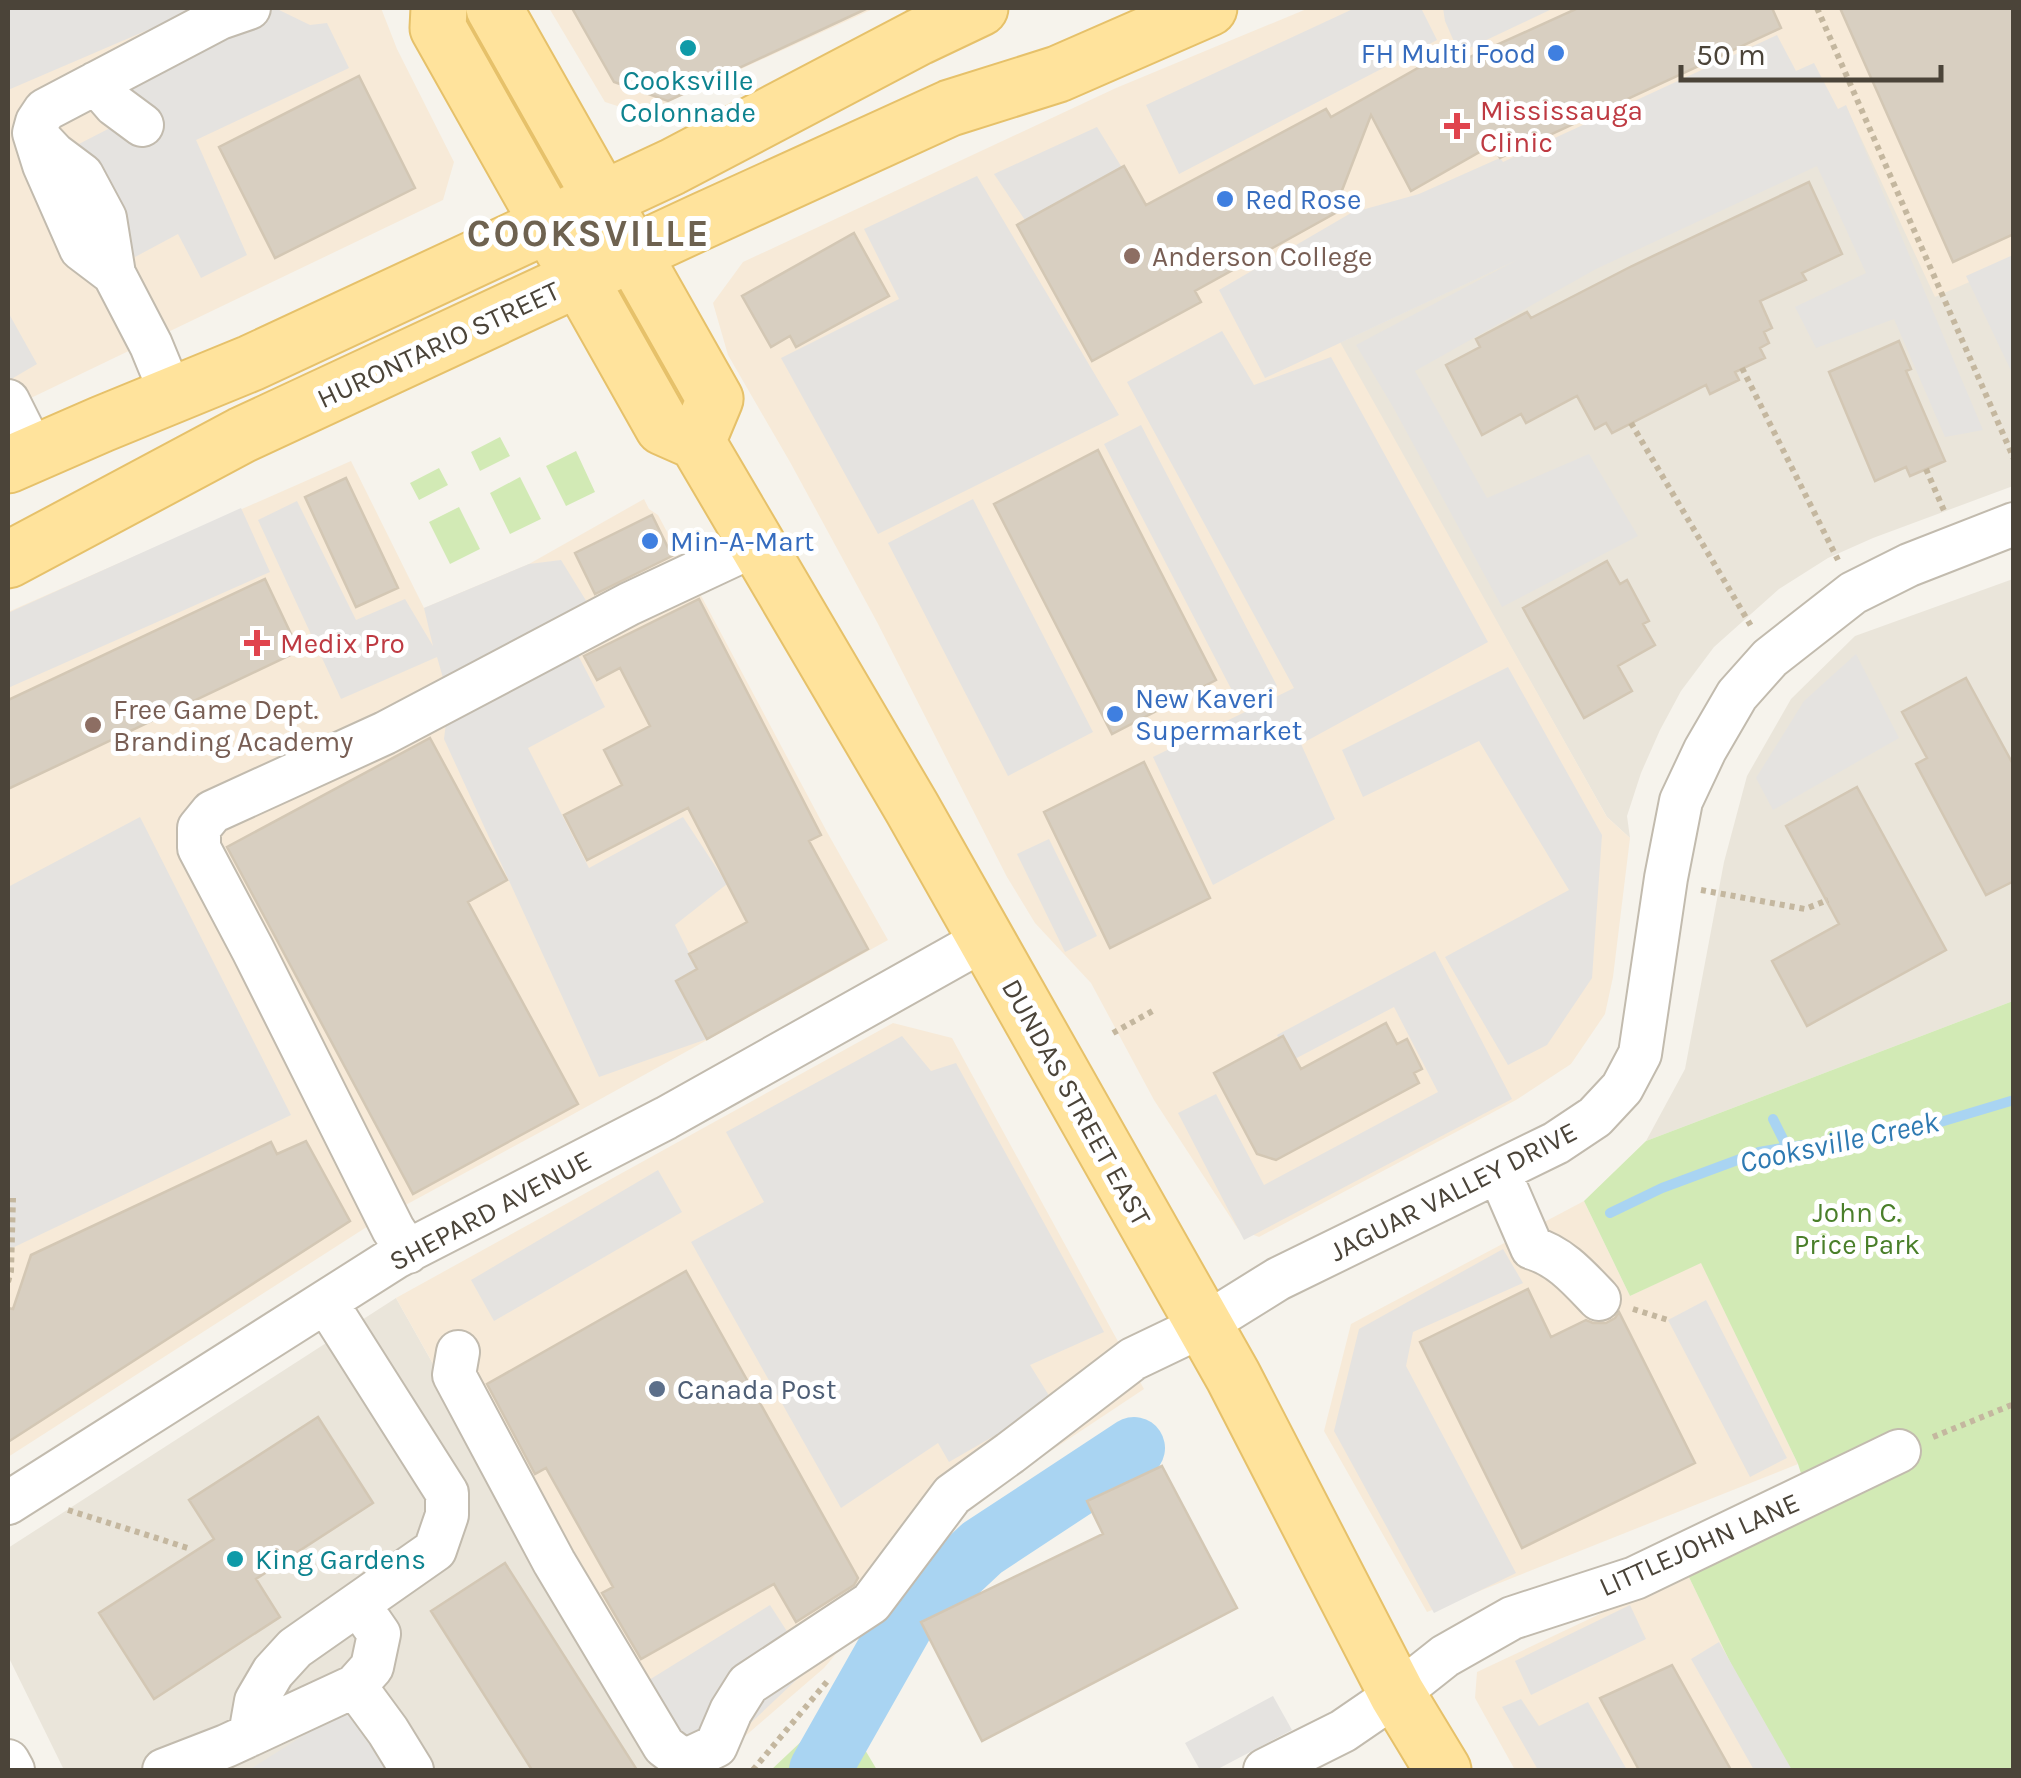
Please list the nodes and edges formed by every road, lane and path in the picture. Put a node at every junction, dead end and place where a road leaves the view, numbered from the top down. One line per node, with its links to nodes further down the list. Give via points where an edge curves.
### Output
1 (249, 8): 7 (street)
2 (439, 8): 10 (main road, DUNDAS STREET EAST, via 438,28)
3 (494, 8): 9 (main road)
4 (980, 8): 9 (main road)
5 (1209, 8): 11 (main road, HURONTARIO STREET, via 1058,74 950,108)
6 (1817, 8): 19 (path)
7 (96, 83): 8 (street); 14 (street, via 46,110 34,134 81,249 114,274)
8 (142, 124)
9 (603, 199): 10 (main road); 11 (main road)
10 (548, 225): 12 (main road, DUNDAS STREET EAST); 14 (main road)
11 (634, 253): 12 (main road, HURONTARIO STREET); 17 (main road, via 715,399)
12 (579, 279): 17 (main road, DUNDAS STREET EAST, via 663,427); 22 (main road, HURONTARIO STREET, via 242,436)
13 (1742, 368): 23 (path)
14 (172, 396): 18 (main road)
15 (8, 400): 18 (street)
16 (1630, 423): 24 (path)
17 (697, 442): 21 (main road, DUNDAS STREET EAST)
18 (21, 459)
19 (2014, 460)
20 (2014, 524): 23 (street, JAGUAR VALLEY DRIVE)
21 (757, 544): 27 (main road, DUNDAS STREET EAST); 32 (street, via 384,733 212,812 199,828 199,848)
22 (8, 560)
23 (1853, 593): 24 (street, JAGUAR VALLEY DRIVE)
24 (1770, 658): 25 (street, JAGUAR VALLEY DRIVE, via 1737,695 1680,801)
25 (1665, 884): 26 (path, via 1805,908); 30 (street, JAGUAR VALLEY DRIVE, via 1640,1054 1622,1088 1595,1117)
26 (1828, 900)
27 (986, 939): 32 (street, SHEPARD AVENUE, via 666,1118); 36 (main road, DUNDAS STREET EAST)
28 (1156, 1009): 29 (path)
29 (1113, 1033)
30 (1499, 1172): 34 (street, via 1532,1248 1568,1267); 36 (street, JAGUAR VALLEY DRIVE, via 1278,1279)
31 (13, 1198): 33 (path)
32 (408, 1252): 35 (street, SHEPARD AVENUE)
33 (8, 1282)
34 (1598, 1299)
35 (326, 1302): 40 (street, SHEPARD AVENUE); 43 (street, via 448,1494 435,1550)
36 (1204, 1326): 37 (street, JAGUAR VALLEY DRIVE, via 1133,1359 952,1495 871,1603 748,1684 716,1746 684,1761 664,1746 554,1562 454,1375); 45 (main road, DUNDAS STREET EAST)
37 (458, 1352)
38 (2014, 1404): 39 (path)
39 (1899, 1451): 45 (street, LITTLEJOHN LANE, via 1635,1578 1512,1618 1445,1656)
40 (8, 1503)
41 (55, 1506): 42 (path)
42 (191, 1548)
43 (359, 1605): 44 (street, via 379,1634 372,1668); 46 (street, via 295,1648 273,1672 256,1702)
44 (354, 1686): 46 (street); 50 (street)
45 (1397, 1694): 51 (street, LITTLEJOHN LANE); 52 (main road, DUNDAS STREET EAST)
46 (250, 1735): 49 (street)
47 (8, 1762): 48 (street)
48 (13, 1770)
49 (164, 1770)
50 (412, 1770)
51 (1266, 1770)
52 (1443, 1770)

